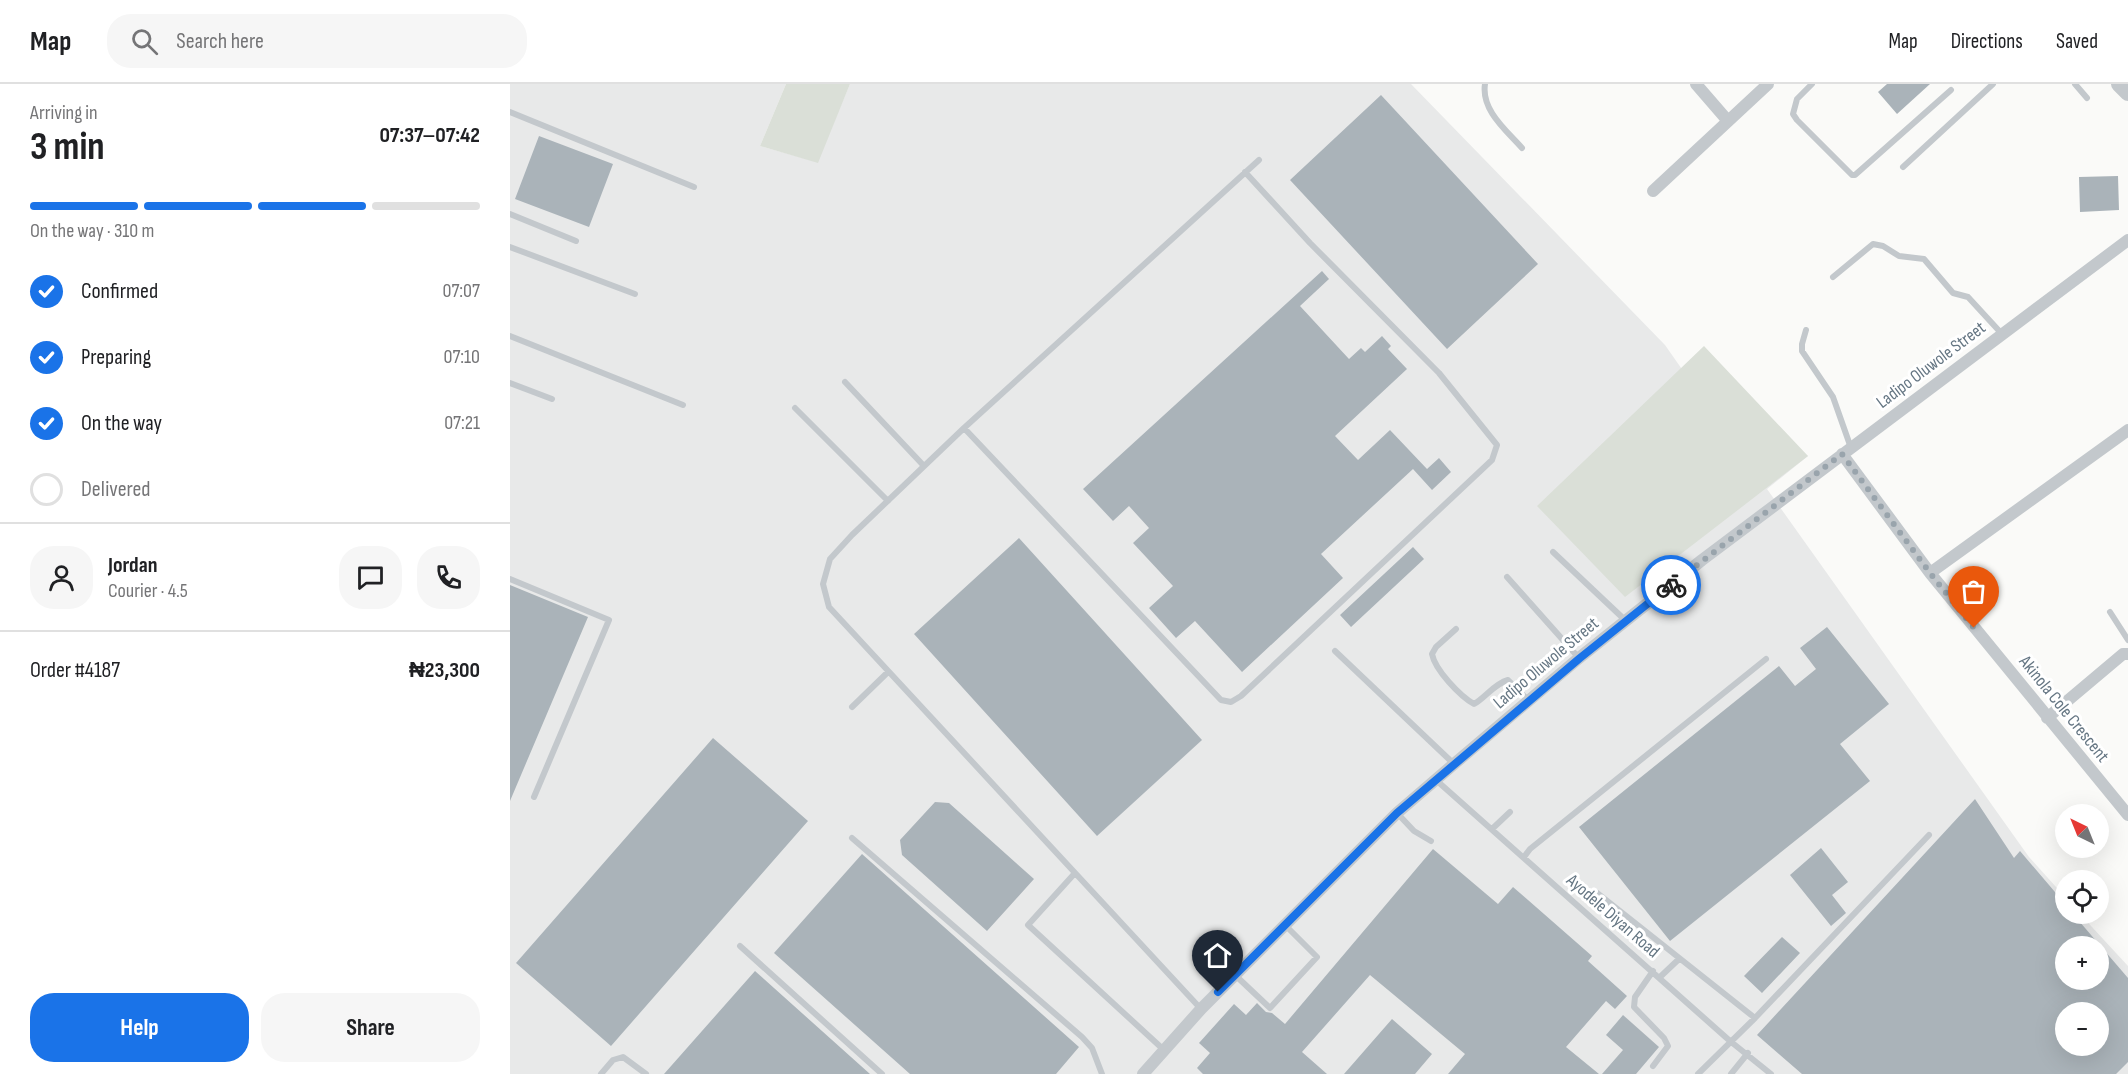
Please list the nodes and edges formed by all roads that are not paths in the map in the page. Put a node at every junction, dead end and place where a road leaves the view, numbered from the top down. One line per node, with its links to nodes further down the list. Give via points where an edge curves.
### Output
1 (1485, 84): 13 (lane, via 1487,107)
2 (1695, 84): 12 (street)
3 (1768, 84): 12 (street)
4 (1812, 84): 8 (lane, via 1797,99 1794,114 1852,175)
5 (1993, 84): 15 (lane)
6 (2075, 84): 10 (lane)
7 (2119, 84): 9 (street)
8 (1951, 90)
9 (2128, 93)
10 (2087, 98)
11 (510, 112): 17 (lane)
12 (1728, 121): 18 (street)
13 (1522, 148)
14 (1258, 160): 16 (lane)
15 (1903, 167)
16 (1245, 172): 33 (lane); 33 (lane, via 1439,373 1497,445 1492,460 1241,696 1231,702 1221,700)
17 (694, 187)
18 (1653, 191)
19 (510, 214): 21 (lane)
20 (2128, 240): 26 (street, Ladipo Oluwole Street)
21 (576, 242)
22 (510, 248): 24 (lane)
23 (1833, 277): 26 (lane, via 1874,244 1883,246 1899,256 1924,260 1953,293 1968,297)
24 (635, 294)
25 (1806, 330): 35 (lane, via 1802,351 1833,397)
26 (2002, 334): 35 (street, Ladipo Oluwole Street)
27 (510, 336): 31 (lane)
28 (845, 382): 36 (lane)
29 (510, 383): 30 (lane)
30 (552, 399)
31 (683, 405)
32 (795, 408): 37 (lane)
33 (964, 428): 36 (lane)
34 (2128, 430): 39 (street)
35 (1846, 451): 39 (street, Akinola Cole Crescent); 43 (street, Ladipo Oluwole Street)
36 (924, 466): 37 (lane)
37 (888, 501): 50 (lane, via 830,559 823,584 829,607)
38 (1553, 552): 43 (lane)
39 (1930, 573): 53 (street, Akinola Cole Crescent)
40 (1507, 577): 48 (lane)
41 (510, 579): 56 (lane, via 609,620)
42 (2110, 612): 45 (lane)
43 (1626, 621): 48 (street, Ladipo Oluwole Street)
44 (1455, 629): 51 (lane, via 1432,654 1463,698 1474,704 1508,680)
45 (2128, 640)
46 (1335, 651): 54 (lane)
47 (2128, 654): 53 (street, via 2123,654)
48 (1580, 658): 51 (street, Ladipo Oluwole Street)
49 (1766, 659): 64 (lane, via 1530,849)
50 (888, 672): 52 (lane); 65 (lane)
51 (1529, 701): 54 (street, Ladipo Oluwole Street)
52 (852, 707)
53 (2048, 718): 59 (street, Akinola Cole Crescent)
54 (1454, 764): 55 (street, Ladipo Oluwole Street)
55 (1436, 780): 58 (street, Ladipo Oluwole Street); 60 (lane, Ayodele Diyan Road)
56 (534, 797)
57 (1510, 812): 60 (lane)
58 (1397, 813): 63 (lane, via 1414,831); 67 (street, Ladipo Oluwole Street)
59 (2128, 815)
60 (1492, 829): 64 (lane, Ayodele Diyan Road)
61 (1929, 835): 74 (lane)
62 (852, 838): 82 (lane, via 1082,1037 1092,1048)
63 (1431, 841)
64 (1524, 858): 70 (lane, Ayodele Diyan Road)
65 (1075, 873): 73 (lane); 76 (lane, via 1028,925)
66 (1596, 892): 69 (lane)
67 (1285, 925): 71 (street, Ladipo Oluwole Street); 71 (lane, via 1317,957 1270,1008)
68 (740, 946): 81 (lane)
69 (1679, 959): 72 (lane); 74 (lane)
70 (1653, 971): 72 (lane, Ayodele Diyan Road); 78 (lane, via 1635,997 1634,1007 1668,1046)
71 (1235, 975): 73 (street, Ladipo Oluwole Street)
72 (1660, 977): 75 (lane, Ayodele Diyan Road)
73 (1201, 1009): 76 (street, Ladipo Oluwole Street)
74 (1755, 1018): 75 (lane)
75 (1730, 1041): 77 (lane, Ayodele Diyan Road); 84 (lane)
76 (1164, 1050): 83 (street, Ladipo Oluwole Street)
77 (1748, 1053): 85 (lane); 86 (lane, Ayodele Diyan Road)
78 (1653, 1066)
79 (601, 1074): 80 (lane, via 614,1060 623,1057)
80 (646, 1074)
81 (882, 1074)
82 (1102, 1074)
83 (1143, 1074)
84 (1698, 1074)
85 (1731, 1074)
86 (1772, 1074)

